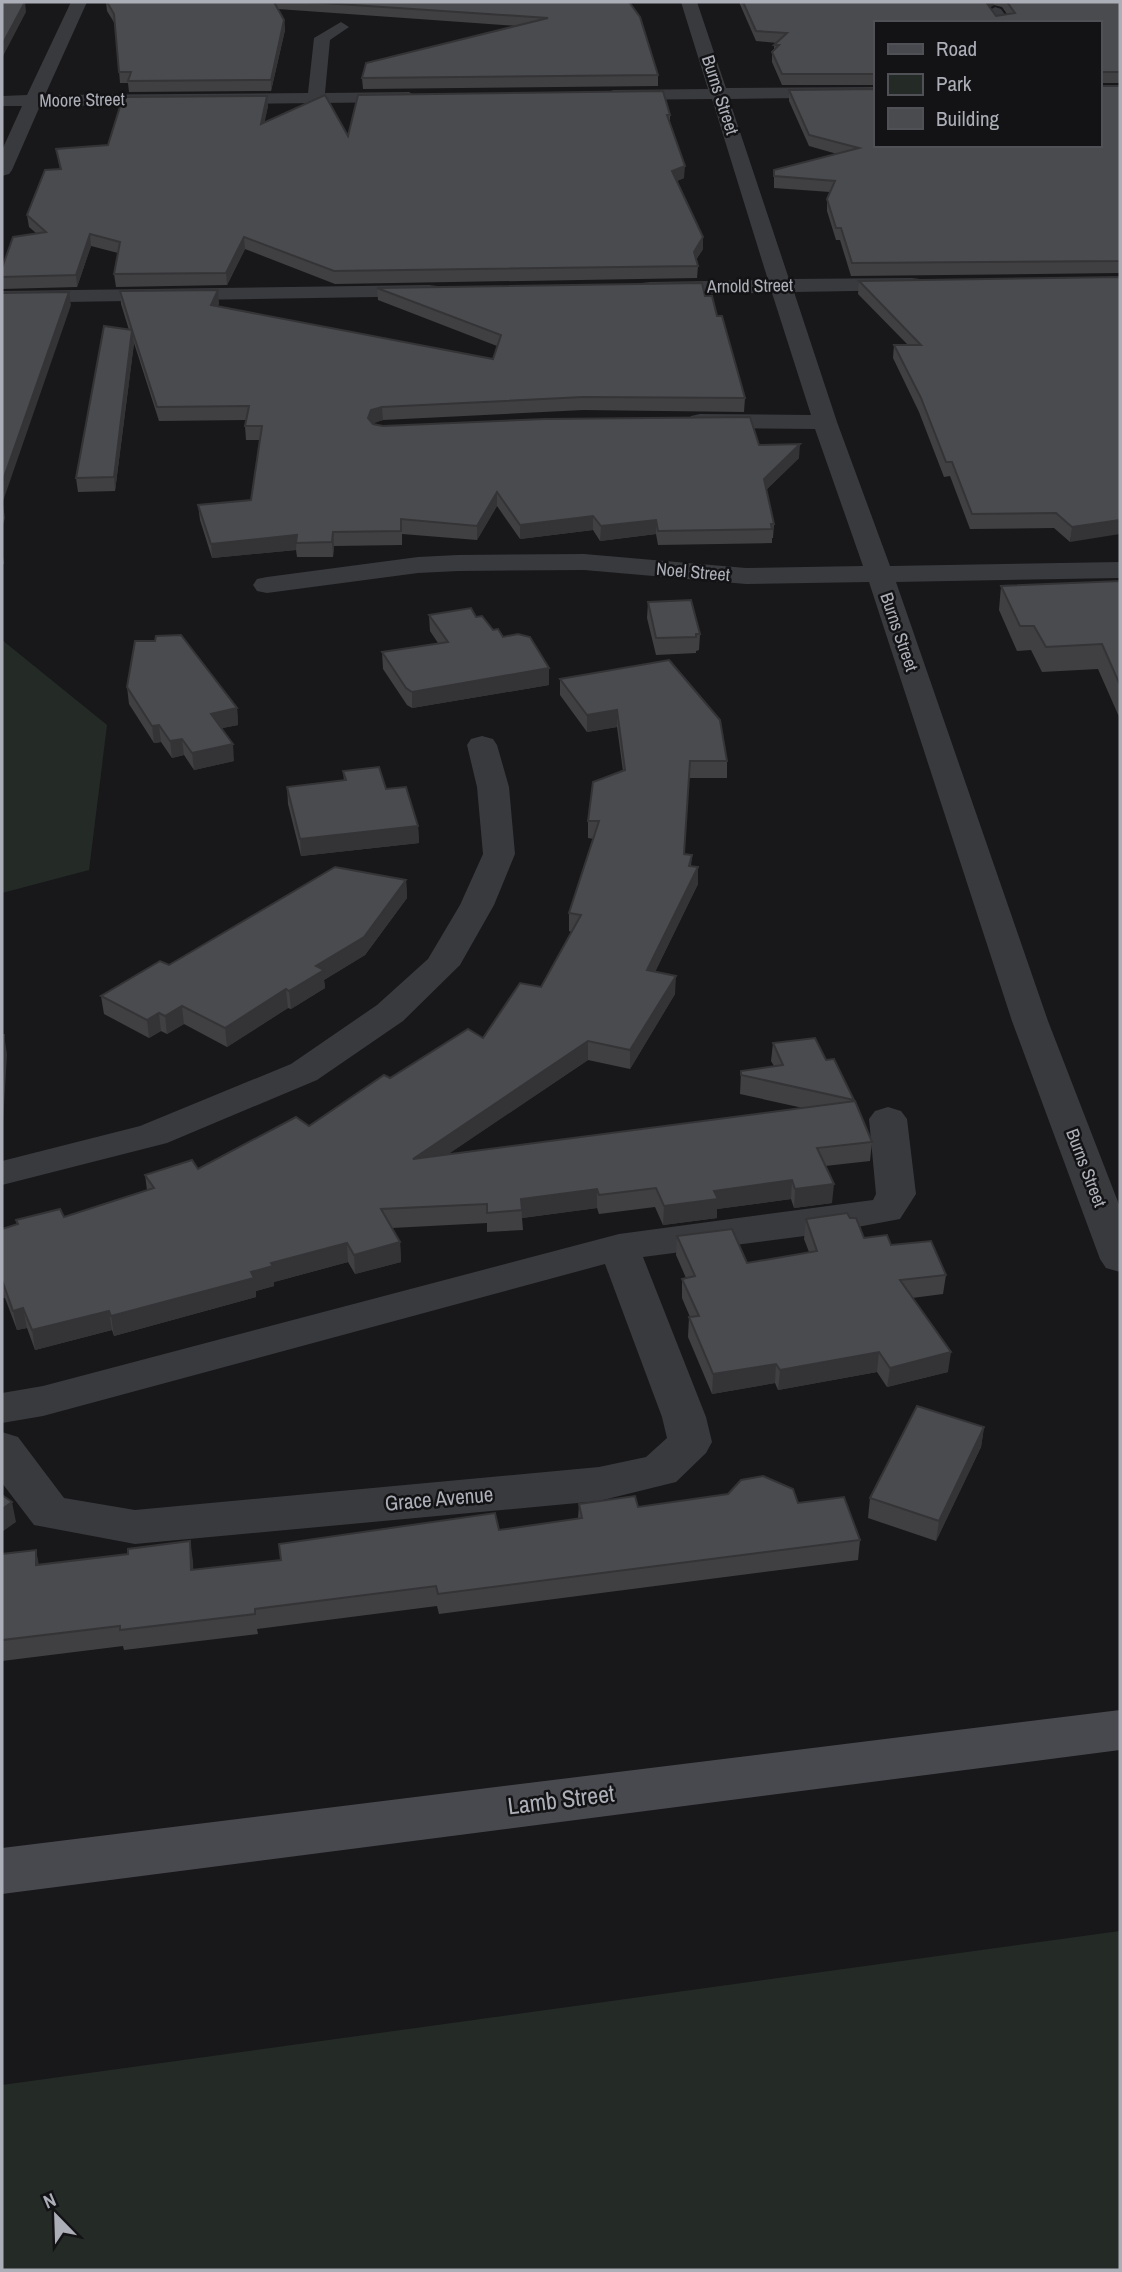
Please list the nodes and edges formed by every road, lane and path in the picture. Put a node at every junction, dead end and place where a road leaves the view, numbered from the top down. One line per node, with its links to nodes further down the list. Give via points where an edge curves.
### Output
1 (79, 2): 10 (street)
2 (689, 2): 5 (street, Burns Street)
3 (341, 27): 8 (street, via 322,38)
4 (874, 92): 5 (street)
5 (719, 93): 6 (street); 13 (street, Burns Street)
6 (595, 95)
7 (428, 97): 8 (street, Moore Street)
8 (316, 98): 10 (street, Moore Street)
9 (2, 101): 10 (street, Moore Street)
10 (34, 101): 11 (street)
11 (2, 170)
12 (931, 284): 13 (street, Arnold Street)
13 (782, 286): 14 (street, Arnold Street); 18 (street, Burns Street)
14 (629, 288)
15 (448, 290): 16 (street)
16 (2, 297)
17 (677, 421): 18 (street)
18 (825, 422): 20 (street, Burns Street)
19 (1120, 570): 20 (street, Noel Street)
20 (880, 575): 21 (street, Noel Street, via 746,576 584,562 458,563); 26 (street, Burns Street, via 1030,1021)
21 (267, 584)
22 (482, 745): 24 (street, via 493,787 499,854 477,905 442,965 390,1013 292,1078 153,1135)
23 (888, 1119): 25 (street, via 895,1194 886,1210 827,1222)
24 (2, 1173)
25 (619, 1247): 27 (street, via 43,1401); 28 (street, Grace Avenue, via 690,1442 660,1470 599,1484 135,1527 50,1513)
26 (1120, 1259)
27 (2, 1408)
28 (2, 1448)
29 (1120, 1730): 30 (street, Lamb Street)
30 (2, 1871)

